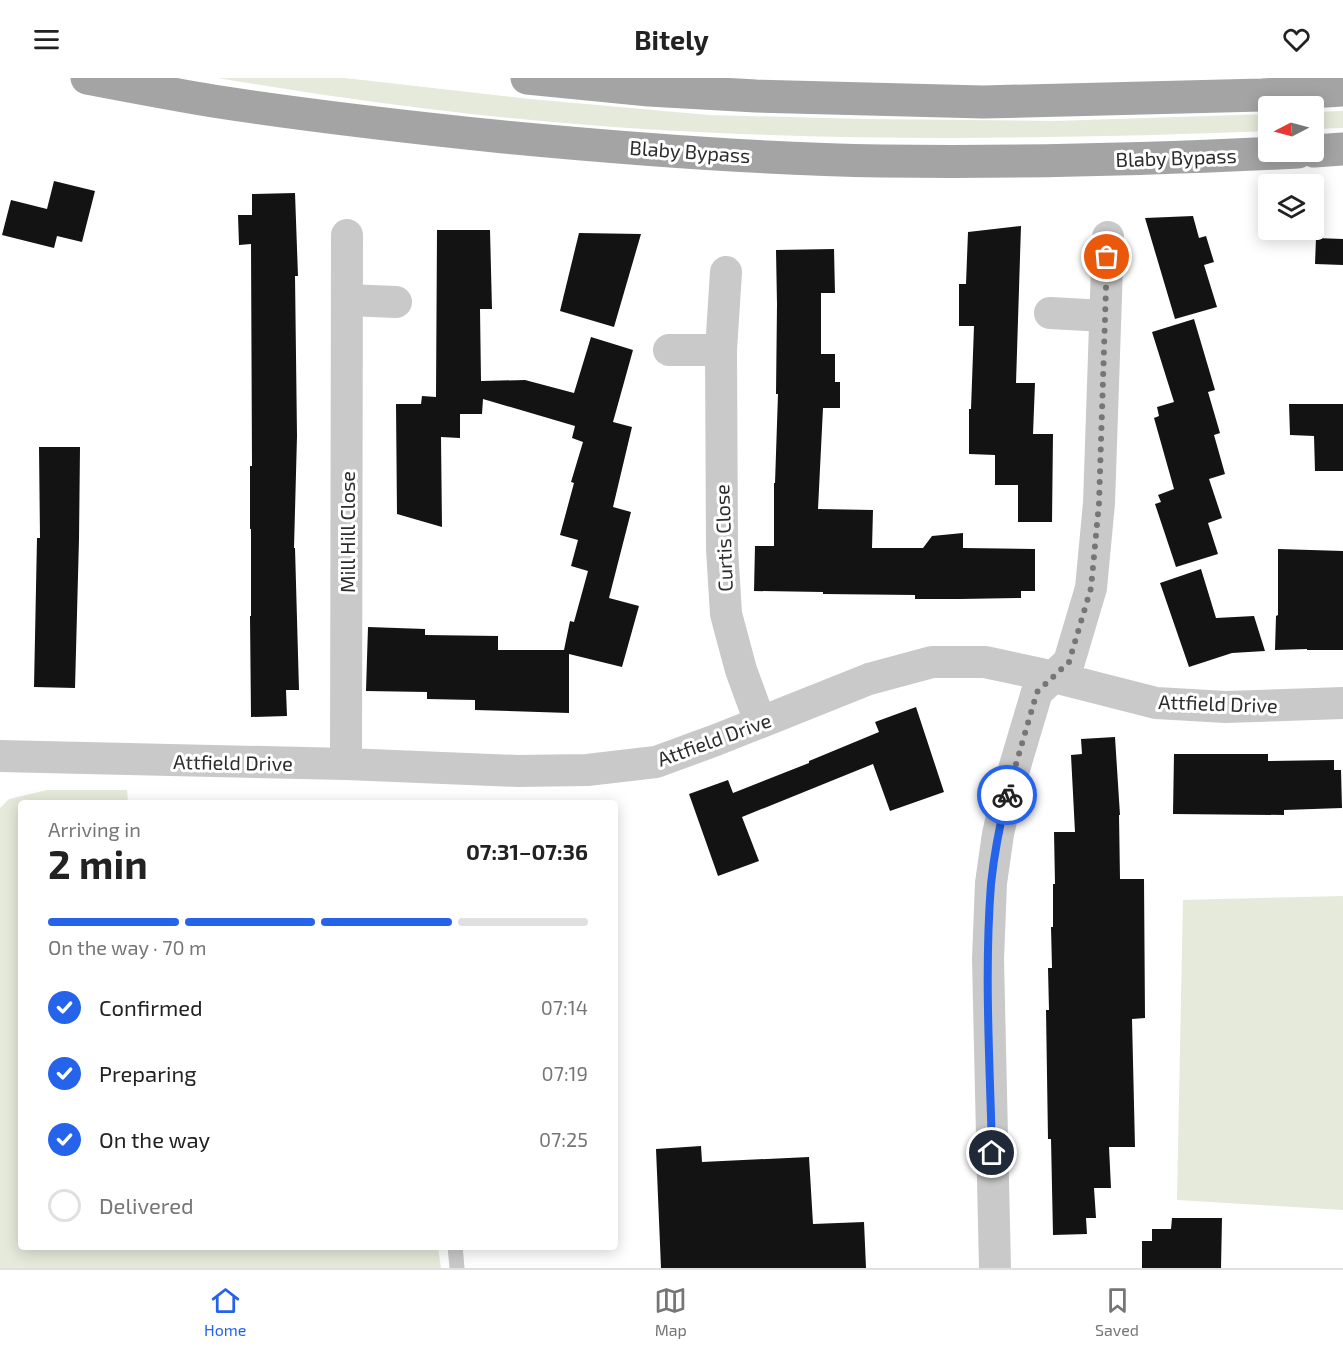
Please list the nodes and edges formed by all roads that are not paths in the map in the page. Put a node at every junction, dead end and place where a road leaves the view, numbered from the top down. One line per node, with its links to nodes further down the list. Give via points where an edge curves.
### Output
1 (87, 78): 6 (main road, Blaby Bypass, via 332,118 697,153 880,161 1116,160)
2 (526, 78): 3 (main road, via 756,96 983,102)
3 (1343, 90)
4 (1343, 149): 5 (main road)
5 (1324, 150)
6 (1258, 154)
7 (347, 235): 10 (street, Mill Hill Close)
8 (1108, 237): 13 (street)
9 (726, 272): 15 (street, Curtis Close)
10 (348, 300): 11 (street); 20 (street, Mill Hill Close)
11 (396, 302)
12 (1050, 312): 13 (street)
13 (1105, 316): 16 (street, via 1099,503 1091,588 1069,662)
14 (669, 350): 15 (street)
15 (721, 350): 18 (street, Curtis Close, via 726,614)
16 (1053, 677): 17 (street, Attfield Drive, via 1156,703 1226,707); 18 (street, Attfield Drive, via 985,662 932,662 868,679); 23 (street, via 1037,692 1009,786 991,883 988,959)
17 (1343, 703)
18 (760, 722): 20 (street, Attfield Drive, via 656,762 587,770)
19 (0, 756): 20 (street, Attfield Drive)
20 (346, 764)
21 (455, 1250): 22 (lane)
22 (457, 1268)
23 (995, 1268)

